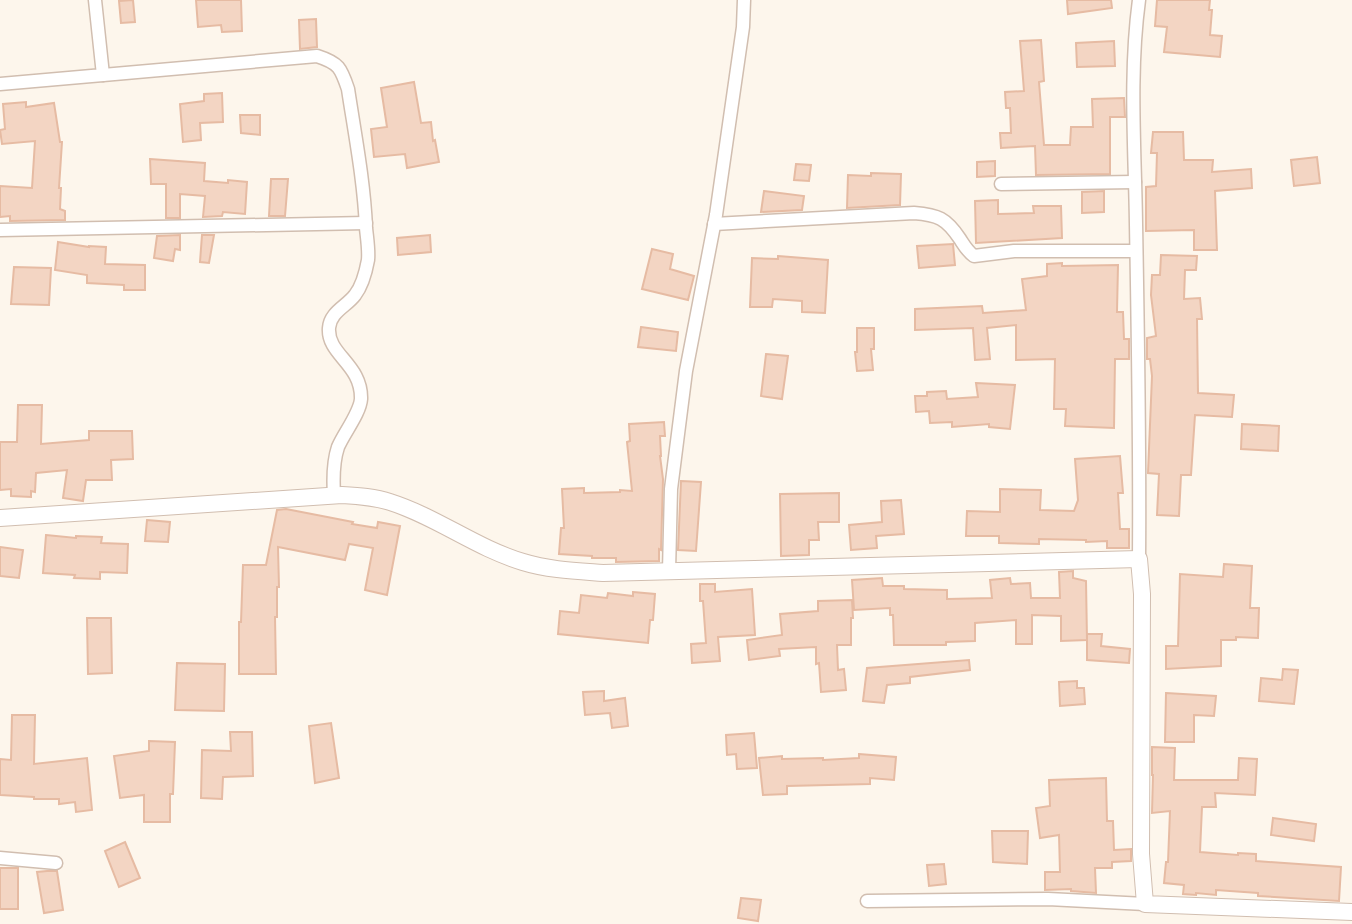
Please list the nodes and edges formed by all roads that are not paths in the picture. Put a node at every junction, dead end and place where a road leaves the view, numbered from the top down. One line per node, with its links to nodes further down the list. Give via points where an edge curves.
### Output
1 (95, 0): 4 (street)
2 (744, 0): 9 (street)
3 (1139, 0): 6 (street)
4 (103, 75): 5 (street); 8 (street, via 317,56 333,61 348,89)
5 (0, 85)
6 (1135, 183): 7 (street); 11 (street)
7 (1001, 184)
8 (366, 223): 10 (street); 12 (street, via 368,259 362,284 331,318 329,328 335,350 356,374 361,402 338,448)
9 (714, 224): 11 (street, via 914,213 949,223 974,256 1014,251); 15 (street, via 671,489)
10 (0, 230)
11 (1136, 251): 14 (street)
12 (334, 495): 13 (street); 15 (street, via 391,503 484,547 543,568 603,573)
13 (0, 518)
14 (1139, 559): 15 (street); 19 (street)
15 (668, 571)
16 (0, 858): 17 (street)
17 (56, 863)
18 (867, 901): 19 (street, via 1048,899)
19 (1145, 904): 20 (street)
20 (1352, 912)

